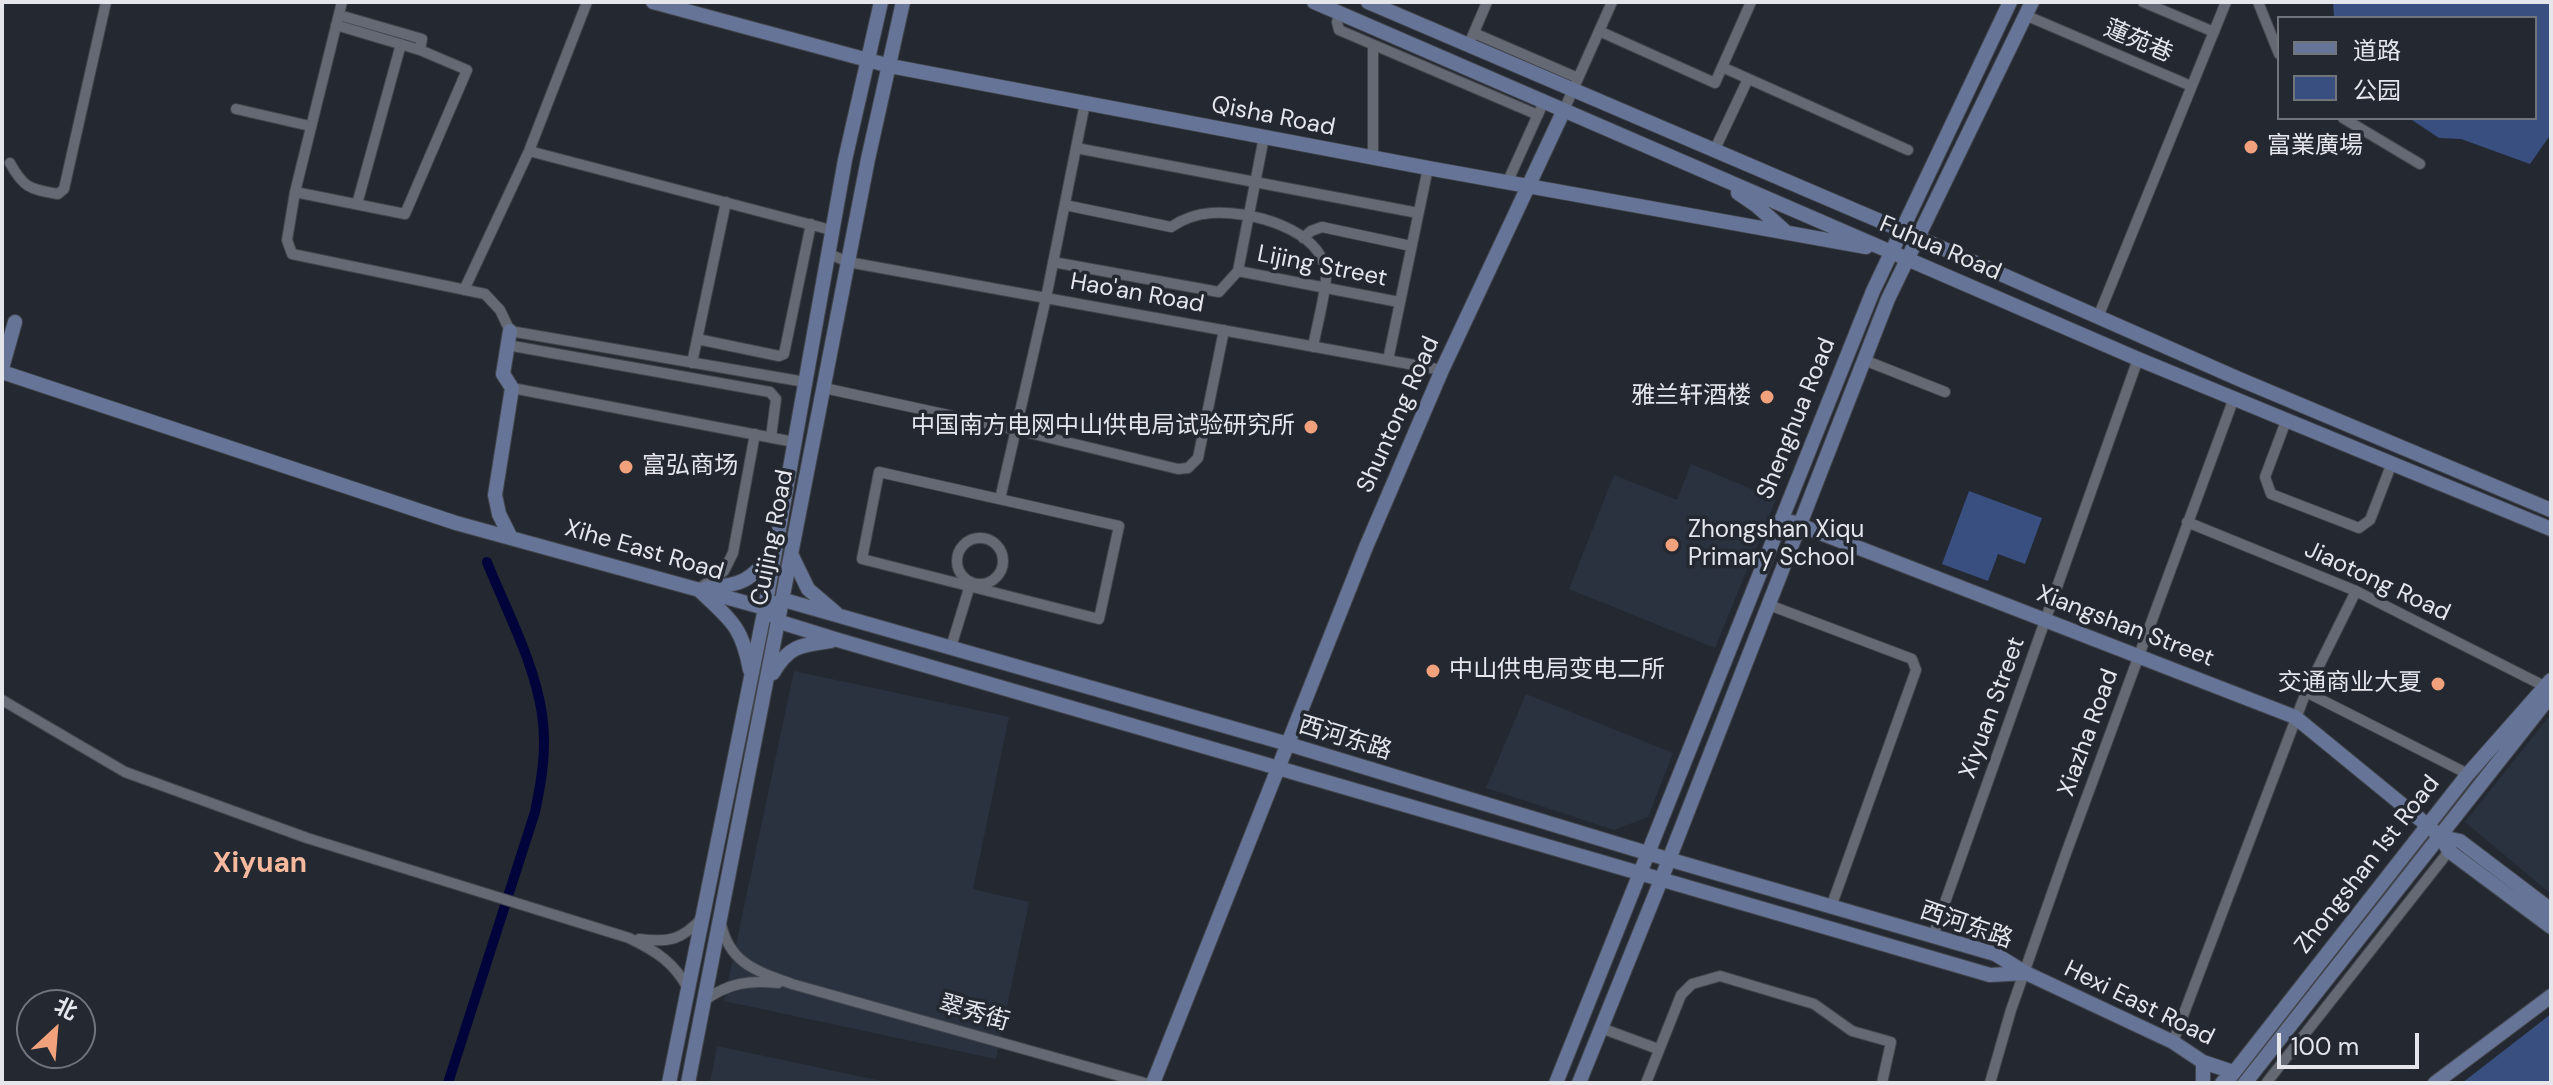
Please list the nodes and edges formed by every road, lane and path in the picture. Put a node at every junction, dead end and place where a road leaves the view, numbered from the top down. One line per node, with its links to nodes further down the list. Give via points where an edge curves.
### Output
1 (106, 2): 46 (street, via 64,189 58,194 30,189)
2 (342, 2): 19 (street)
3 (587, 2): 43 (street)
4 (653, 2): 27 (main road, Qisha Road)
5 (881, 2): 27 (main road, Cuijing Road)
6 (903, 2): 28 (main road, Cuijing Road)
7 (1314, 2): 18 (main road, Fuhua Road)
8 (1368, 2): 22 (main road, Fuhua Road)
9 (1487, 2): 22 (street)
10 (1612, 2): 20 (street)
11 (1751, 2): 29 (street)
12 (2010, 2): 63 (main road, Shenghua Road)
13 (2143, 2): 21 (street)
14 (2210, 2): 16 (street)
15 (2258, 2): 25 (street)
16 (2224, 5): 21 (street)
17 (2029, 9): 32 (street, 蓮苑巷); 65 (main road, Shenghua Road)
18 (1340, 13): 24 (street, via 1339,30); 33 (main road, Fuhua Road)
19 (337, 20): 23 (street); 26 (street, via 422,39); 39 (street)
20 (1599, 31): 29 (street, via 1715,83); 31 (street)
21 (2214, 32): 32 (street)
22 (1471, 39): 31 (main road, Fuhua Road)
23 (401, 44): 26 (street); 57 (street)
24 (1373, 45): 37 (street); 45 (street)
25 (2277, 49)
26 (420, 50): 57 (street, via 467,70 405,214)
27 (867, 60): 28 (main road, Qisha Road); 62 (main road, Cuijing Road)
28 (890, 66): 34 (main road, Qisha Road); 71 (main road, Cuijing Road)
29 (1722, 67): 30 (street)
30 (1748, 79): 42 (street); 44 (street)
31 (1575, 85): 36 (street); 44 (main road, Fuhua Road)
32 (2191, 86): 78 (street)
33 (1544, 101): 36 (main road, Fuhua Road); 37 (street)
34 (1085, 103): 40 (main road, Qisha Road); 41 (street)
35 (236, 109): 39 (street)
36 (1564, 110): 49 (main road, Fuhua Road); 53 (main road, Shuntong Road)
37 (1538, 115): 52 (street)
38 (2346, 120): 47 (street)
39 (310, 126): 54 (street)
40 (1264, 137): 45 (main road, Qisha Road); 51 (street, Lijing Street)
41 (1076, 148): 51 (street); 58 (street)
42 (1908, 150)
43 (529, 151): 56 (street); 75 (street)
44 (1714, 151): 50 (main road, Fuhua Road)
45 (1373, 158): 48 (main road, Qisha Road)
46 (10, 163)
47 (2420, 164)
48 (1428, 168): 52 (main road, Qisha Road); 59 (street, Lijing Street)
49 (1701, 170): 55 (main road, Fuhua Road); 64 (main road, via 1757,206)
50 (1774, 176): 55 (main road); 63 (main road, Fuhua Road)
51 (1255, 182): 59 (street); 60 (street, Lijing Street)
52 (1507, 183): 53 (main road, Qisha Road)
53 (1529, 187): 64 (main road, Qisha Road); 89 (main road, Shuntong Road)
54 (295, 192): 57 (street); 75 (street, via 287,240 292,254)
55 (1765, 197): 68 (main road, Fuhua Road)
56 (726, 202): 61 (street); 82 (street)
57 (357, 204)
58 (1065, 205): 60 (street, via 1171,227 1208,213); 72 (street)
59 (1418, 213): 67 (street, Lijing Street)
60 (1249, 215): 66 (street); 73 (street, Lijing Street)
61 (811, 224): 62 (street); 82 (street, via 784,354)
62 (831, 230): 69 (main road, Cuijing Road)
63 (1901, 230): 65 (main road, Fuhua Road); 68 (main road, Shenghua Road)
64 (1787, 233): 68 (main road, Qisha Road)
65 (1918, 237): 70 (main road, Shenghua Road); 78 (main road, Fuhua Road)
66 (1303, 238): 67 (street, via 1322,227); 74 (street, via 1318,252 1326,274)
67 (1411, 246): 77 (street, Lijing Street)
68 (1891, 251): 70 (main road, Fuhua Road); 103 (main road, Shenghua Road)
69 (827, 253): 71 (street, Hao'an Road); 90 (main road, Cuijing Road)
70 (1908, 259): 84 (main road, Fuhua Road); 86 (main road, Shenghua Road)
71 (848, 262): 76 (street, Hao'an Road); 92 (main road, Cuijing Road)
72 (1053, 262): 73 (street, Lijing Street, via 1219,292); 76 (street)
73 (1238, 271): 74 (street, Lijing Street)
74 (1323, 287): 77 (street, Lijing Street); 83 (street)
75 (464, 290): 81 (street, via 485,294 500,310)
76 (1046, 298): 80 (street, Hao'an Road); 96 (street)
77 (1399, 302): 85 (street, Lijing Street)
78 (2098, 317): 102 (main road, Fuhua Road)
79 (15, 322): 88 (main road)
80 (1224, 330): 83 (street, Hao'an Road); 96 (street, via 1198,458 1188,468)
81 (509, 338): 87 (street); 91 (main road, via 503,374); 98 (street, via 770,392 776,399)
82 (697, 339): 87 (street)
83 (1313, 347): 85 (street, Hao'an Road)
84 (2138, 359): 94 (main road, Fuhua Road); 118 (street, Xiyuan Street)
85 (1388, 360): 89 (street, Hao'an Road)
86 (1864, 360): 93 (street); 105 (main road, Shenghua Road)
87 (692, 363): 90 (street)
88 (2, 370): 107 (main road, Xihe East Road, via 456,523)
89 (1442, 370): 129 (main road, Shuntong Road)
90 (805, 382): 99 (main road, Cuijing Road)
91 (512, 388): 97 (street); 107 (main road, via 495,495)
92 (824, 388): 96 (street); 109 (main road, Cuijing Road)
93 (1945, 392)
94 (2234, 398): 95 (main road, Fuhua Road); 104 (street, Xiazha Road)
95 (2286, 421): 100 (main road, Fuhua Road); 100 (street, via 2265,477 2271,494 2359,528 2370,520)
96 (1017, 430): 101 (street)
97 (755, 434): 98 (street); 111 (street, via 733,553 724,571)
98 (771, 437): 99 (street)
99 (794, 442): 108 (main road, Cuijing Road)
100 (2392, 463): 106 (main road, Fuhua Road)
101 (1000, 499): 110 (street, via 879,472 862,559); 110 (street, via 1119,526 1099,619)
102 (2551, 510)
103 (1781, 518): 105 (main road, Xiangshan Street); 113 (main road, Shenghua Road)
104 (2187, 522): 112 (street, Jiaotong Road); 122 (street, Xiazha Road)
105 (1800, 525): 115 (main road, Shenghua Road); 118 (main road, Xiangshan Street)
106 (2551, 529)
107 (510, 536): 111 (main road, Xihe East Road)
108 (775, 550): 111 (main road, via 754,577 737,586); 116 (main road, Cuijing Road)
109 (792, 556): 114 (main road, Cuijing Road); 117 (main road, via 808,589)
110 (970, 584): 110 (street, via 960,572 958,557 965,544 987,539 999,548 1002,570 992,581); 121 (street)
111 (698, 589): 116 (main road, Xihe East Road); 123 (main road, via 736,626 745,641)
112 (2356, 591): 125 (street, Jiaotong Road); 126 (street)
113 (1749, 597): 115 (main road); 134 (main road, Shenghua Road)
114 (784, 600): 116 (main road); 117 (main road, 西河东路); 119 (main road, Cuijing Road)
115 (1769, 605): 135 (main road, Shenghua Road); 138 (street, via 1912,659 1916,670)
116 (765, 608): 119 (main road, 西河东路); 123 (main road, Cuijing Road)
117 (840, 616): 121 (main road, 西河东路)
118 (2045, 620): 122 (main road, Xiangshan Street); 143 (street, Xiyuan Street)
119 (780, 622): 120 (main road, 西河东路); 124 (main road, Cuijing Road)
120 (838, 640): 124 (main road, via 800,646 783,656); 130 (main road, 西河东路)
121 (951, 647): 129 (main road, 西河东路)
122 (2138, 656): 128 (main road, Xiangshan Street); 145 (street, Xiazha Road)
123 (752, 677): 140 (main road, Cuijing Road)
124 (767, 684): 141 (main road, Cuijing Road)
125 (2549, 687): 131 (main road, Zhongshan 1st Road); 133 (main road, Zhongshan 1st Road)
126 (2306, 692): 128 (street); 131 (street)
127 (2, 700): 144 (street, via 125,772 307,838)
128 (2295, 717): 132 (main road, Xiangshan Street); 151 (street)
129 (1288, 744): 130 (main road, Shuntong Road); 134 (main road, 西河东路)
130 (1277, 770): 136 (main road, 西河东路); 159 (main road, Shuntong Road)
131 (2468, 774): 132 (main road, Zhongshan 1st Road)
132 (2427, 825): 133 (main road, Xiangshan Street); 155 (main road, Zhongshan 1st Road)
133 (2445, 844): 139 (main road, via 2460,841); 142 (main road); 154 (main road, Zhongshan 1st Road); 166 (street)
134 (1647, 853): 135 (main road, 西河东路); 136 (main road, Shenghua Road)
135 (1669, 860): 137 (main road, Shenghua Road); 138 (main road, 西河东路)
136 (1639, 874): 137 (main road, 西河东路); 160 (main road, Shenghua Road)
137 (1661, 880): 145 (main road, 西河东路, via 1990,975); 150 (main road, Shenghua Road)
138 (1831, 907): 143 (main road, 西河东路)
139 (2551, 910)
140 (703, 917): 144 (street, via 688,934 670,940); 147 (main road, Cuijing Road)
141 (720, 922): 146 (street, via 729,948 745,964); 149 (main road, Cuijing Road)
142 (2551, 927)
143 (1933, 936): 145 (main road, 西河东路, via 1995,954)
144 (629, 938): 147 (street, via 671,963)
145 (2026, 973): 151 (main road, Hexi East Road); 164 (street, Xiazha Road)
146 (792, 984): 149 (street, via 748,981); 158 (street, 翠秀街)
147 (688, 989): 156 (main road, Cuijing Road)
148 (2551, 996): 167 (main road)
149 (705, 1000): 157 (main road, Cuijing Road)
150 (1601, 1028): 152 (street); 161 (main road, Shenghua Road)
151 (2173, 1042): 153 (main road, Hexi East Road)
152 (1658, 1049): 162 (street); 163 (street, via 1681,995 1692,984 1720,976 1814,1004 1852,1031 1891,1042)
153 (2203, 1062): 155 (main road, Hexi East Road); 165 (main road)
154 (2250, 1078): 166 (street)
155 (2227, 1079)
156 (669, 1083)
157 (688, 1083)
158 (1145, 1083)
159 (1153, 1083)
160 (1556, 1083)
161 (1579, 1083)
162 (1646, 1083)
163 (1882, 1083)
164 (1990, 1083)
165 (2203, 1083)
166 (2267, 1083)
167 (2435, 1083)

